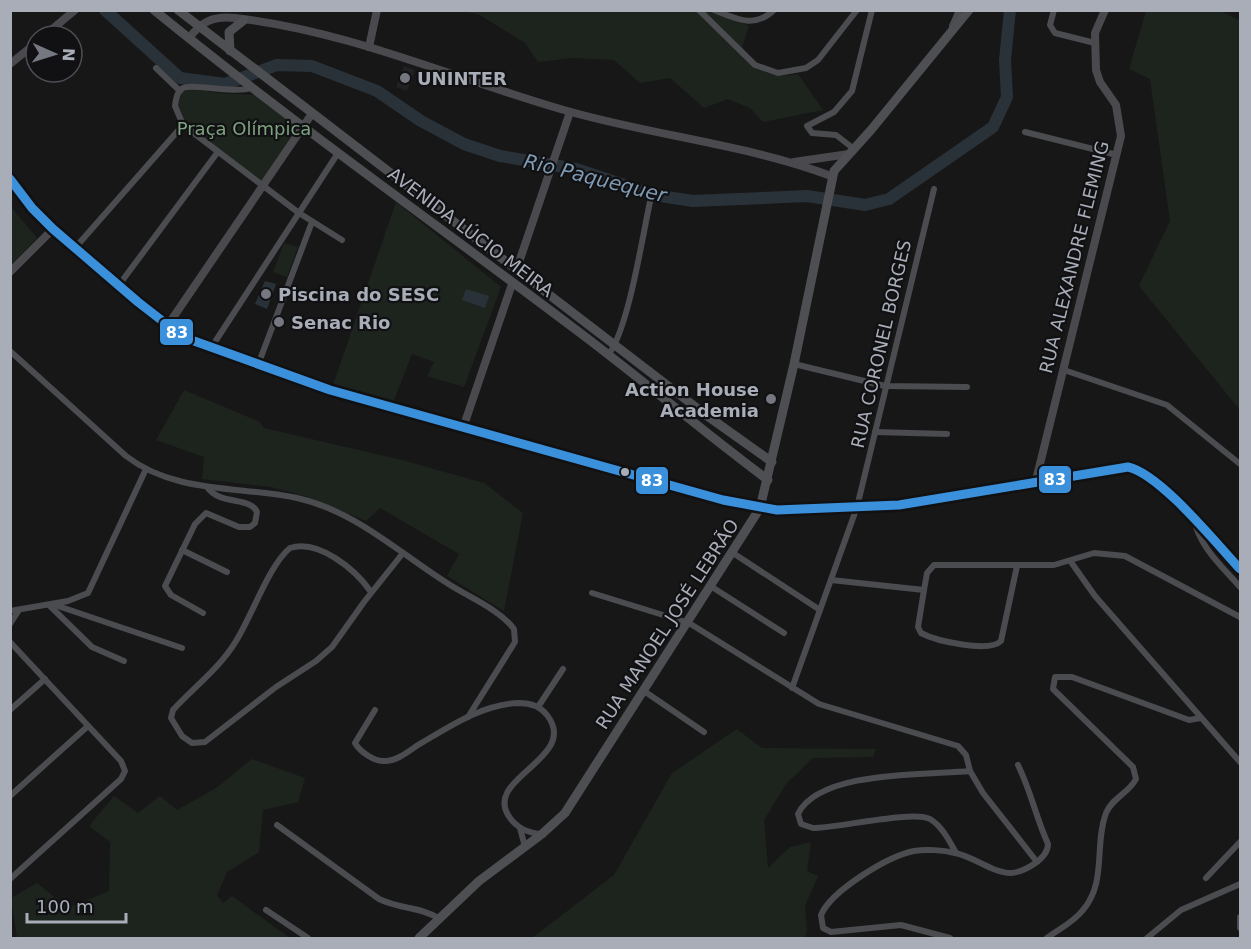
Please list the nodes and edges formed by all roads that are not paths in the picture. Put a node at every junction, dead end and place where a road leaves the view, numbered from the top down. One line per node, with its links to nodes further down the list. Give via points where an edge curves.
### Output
1 (75, 10): 17 (main road)
2 (154, 10): 20 (main road, AVENIDA LÚCIO MEIRA)
3 (178, 10): 18 (main road, AVENIDA LÚCIO MEIRA)
4 (211, 10): 18 (main road)
5 (227, 10): 16 (main road)
6 (377, 10): 22 (main road)
7 (699, 10): 10 (street, via 755,65 778,73 793,72 818,60)
8 (714, 10): 9 (street, via 747,23 763,19)
9 (774, 10)
10 (856, 10)
11 (872, 10): 34 (street, via 847,100 807,126 812,133 836,135)
12 (959, 10): 19 (street)
13 (969, 10): 19 (main road)
14 (1054, 10): 21 (street, via 1050,25 1055,33)
15 (1105, 10): 21 (main road, RUA ALEXANDRE FLEMING)
16 (240, 19): 18 (main road); 22 (main road); 23 (main road, via 229,32)
17 (58, 24)
18 (200, 24): 20 (main road); 23 (main road, AVENIDA LÚCIO MEIRA)
19 (950, 31): 34 (main road)
20 (189, 38): 27 (main road, AVENIDA LÚCIO MEIRA)
21 (1095, 43): 37 (main road, RUA ALEXANDRE FLEMING, via 1098,75 1119,113 1121,136)
22 (369, 47): 29 (main road)
23 (230, 51): 30 (main road, AVENIDA LÚCIO MEIRA)
24 (24, 53): 25 (main road)
25 (10, 64)
26 (156, 68): 28 (street)
27 (250, 86): 28 (street, via 225,91 186,87); 32 (main road, AVENIDA LÚCIO MEIRA)
28 (180, 91): 31 (street, via 175,105)
29 (570, 112): 38 (main road); 49 (main road)
30 (311, 115): 32 (main road); 49 (main road, AVENIDA LÚCIO MEIRA, via 394,174)
31 (183, 125): 35 (street); 48 (street)
32 (303, 126): 36 (main road, AVENIDA LÚCIO MEIRA); 41 (main road)
33 (1026, 132): 37 (street)
34 (852, 152): 38 (main road); 40 (main road)
35 (217, 153): 41 (street); 52 (street)
36 (338, 153): 44 (street); 51 (main road, AVENIDA LÚCIO MEIRA)
37 (1117, 155): 60 (main road, RUA ALEXANDRE FLEMING)
38 (794, 163): 40 (main road)
39 (10, 179): 46 (main road)
40 (830, 180): 58 (main road, RUA MANOEL JOSÉ LEBRÃO)
41 (262, 186): 44 (street); 53 (main road)
42 (934, 189): 61 (street, RUA CORONEL BORGES)
43 (650, 202): 54 (street)
44 (299, 213): 45 (street); 55 (street)
45 (312, 222): 47 (street); 59 (street)
46 (52, 229): 48 (main road); 50 (main road)
47 (342, 240)
48 (75, 248): 52 (main road)
49 (516, 271): 54 (main road, AVENIDA LÚCIO MEIRA)
50 (10, 272)
51 (512, 284): 57 (main road, AVENIDA LÚCIO MEIRA); 64 (main road)
52 (119, 285): 53 (main road)
53 (168, 325): 55 (main road, via 183,337)
54 (615, 344): 57 (street); 63 (main road, AVENIDA LÚCIO MEIRA)
55 (211, 348): 59 (main road)
56 (10, 351): 70 (street, via 126,456)
57 (609, 354): 65 (main road, AVENIDA LÚCIO MEIRA)
58 (794, 364): 61 (street); 68 (main road, RUA MANOEL JOSÉ LEBRÃO)
59 (258, 365): 64 (main road)
60 (1064, 370): 69 (street, via 1167,405); 72 (main road, RUA ALEXANDRE FLEMING)
61 (885, 386): 62 (street); 66 (street, RUA CORONEL BORGES)
62 (967, 387)
63 (706, 415): 65 (main road); 68 (main road, AVENIDA LÚCIO MEIRA)
64 (463, 428): 75 (main road)
65 (699, 428): 71 (main road, AVENIDA LÚCIO MEIRA)
66 (875, 432): 67 (street); 74 (street, RUA CORONEL BORGES)
67 (947, 434)
68 (772, 462): 71 (main road, RUA MANOEL JOSÉ LEBRÃO)
69 (1240, 464)
70 (146, 469): 73 (street); 90 (street, via 90,591 82,598)
71 (768, 480): 75 (main road, RUA MANOEL JOSÉ LEBRÃO)
72 (1036, 480): 74 (main road, via 899,505); 76 (main road, via 1116,468 1136,469)
73 (207, 487): 77 (street, via 215,496 256,508 257,517 253,525 245,528 210,514 202,515); 78 (street, via 310,502 353,520)
74 (857, 507): 75 (main road); 84 (street, RUA CORONEL BORGES)
75 (760, 508): 79 (main road, RUA MANOEL JOSÉ LEBRÃO)
76 (1194, 520): 82 (main road); 86 (street, via 1201,542)
77 (182, 550): 83 (street); 94 (street, via 165,586 171,595)
78 (403, 553): 88 (street); 109 (street, via 505,619 514,629 509,653)
79 (732, 553): 85 (main road, RUA MANOEL JOSÉ LEBRÃO); 92 (street)
80 (1071, 562): 81 (street); 95 (street, via 1094,553 1125,556); 110 (street, via 1095,596)
81 (1017, 566): 87 (street, via 934,565 927,573); 87 (street, via 997,645 966,644 921,633 918,627)
82 (1240, 568)
83 (227, 572)
84 (831, 580): 87 (street); 92 (street, RUA CORONEL BORGES)
85 (712, 586): 96 (main road, RUA MANOEL JOSÉ LEBRÃO); 98 (street)
86 (1240, 587)
87 (924, 590)
88 (371, 592): 88 (street, via 324,655 212,738 198,744 188,741 173,722 172,713 235,643 286,551 299,547 334,558 356,573)
89 (592, 593): 96 (street)
90 (52, 605): 91 (street); 100 (street); 101 (street, via 92,647)
91 (19, 610): 93 (street); 97 (street)
92 (820, 610): 104 (street, RUA CORONEL BORGES)
93 (10, 611)
94 (203, 613)
95 (1240, 617)
96 (689, 623): 104 (street); 105 (main road, RUA MANOEL JOSÉ LEBRÃO)
97 (10, 624)
98 (784, 633)
99 (10, 642): 103 (street)
100 (182, 648)
101 (124, 661)
102 (563, 669): 106 (street)
103 (45, 679): 107 (street); 111 (street)
104 (792, 688): 115 (street, via 830,708 958,746 966,755)
105 (644, 691): 112 (street); 119 (main road, RUA MANOEL JOSÉ LEBRÃO, via 571,805)
106 (538, 707): 109 (street, via 517,703); 118 (street, via 550,720 553,738 543,757 507,791 507,814)
107 (10, 710)
108 (375, 710): 109 (street, via 355,743 358,749 385,762)
109 (468, 717)
110 (1201, 718): 113 (street); 135 (street, via 1189,720 1072,677 1054,677 1053,689 1133,767 1136,779 1107,811 1099,873 1091,899 1072,922)
111 (88, 726): 116 (street); 125 (street, via 125,767 121,779)
112 (704, 732)
113 (1240, 762)
114 (1018, 765): 123 (street, via 1048,844 1045,854)
115 (970, 771): 122 (street, via 847,784 816,795 798,814 801,824 813,828 926,817 935,823); 123 (street)
116 (10, 796)
117 (277, 825): 129 (street, via 379,899)
118 (520, 828): 119 (street); 121 (street)
119 (542, 834): 121 (main road, RUA MANOEL JOSÉ LEBRÃO)
120 (1240, 842): 124 (street)
121 (525, 847): 129 (main road, RUA MANOEL JOSÉ LEBRÃO)
122 (956, 853): 123 (street, via 1008,873); 131 (street, via 912,851 867,873 825,908 821,920)
123 (1036, 862)
124 (1206, 878)
125 (10, 879)
126 (1240, 884): 136 (street, via 1181,910)
127 (266, 910): 132 (street)
128 (1240, 917): 130 (street)
129 (438, 918): 133 (main road, RUA MANOEL JOSÉ LEBRÃO)
130 (1240, 928)
131 (830, 935): 134 (street, via 901,925)
132 (308, 939)
133 (419, 939)
134 (950, 939)
135 (1047, 939)
136 (1147, 939)

